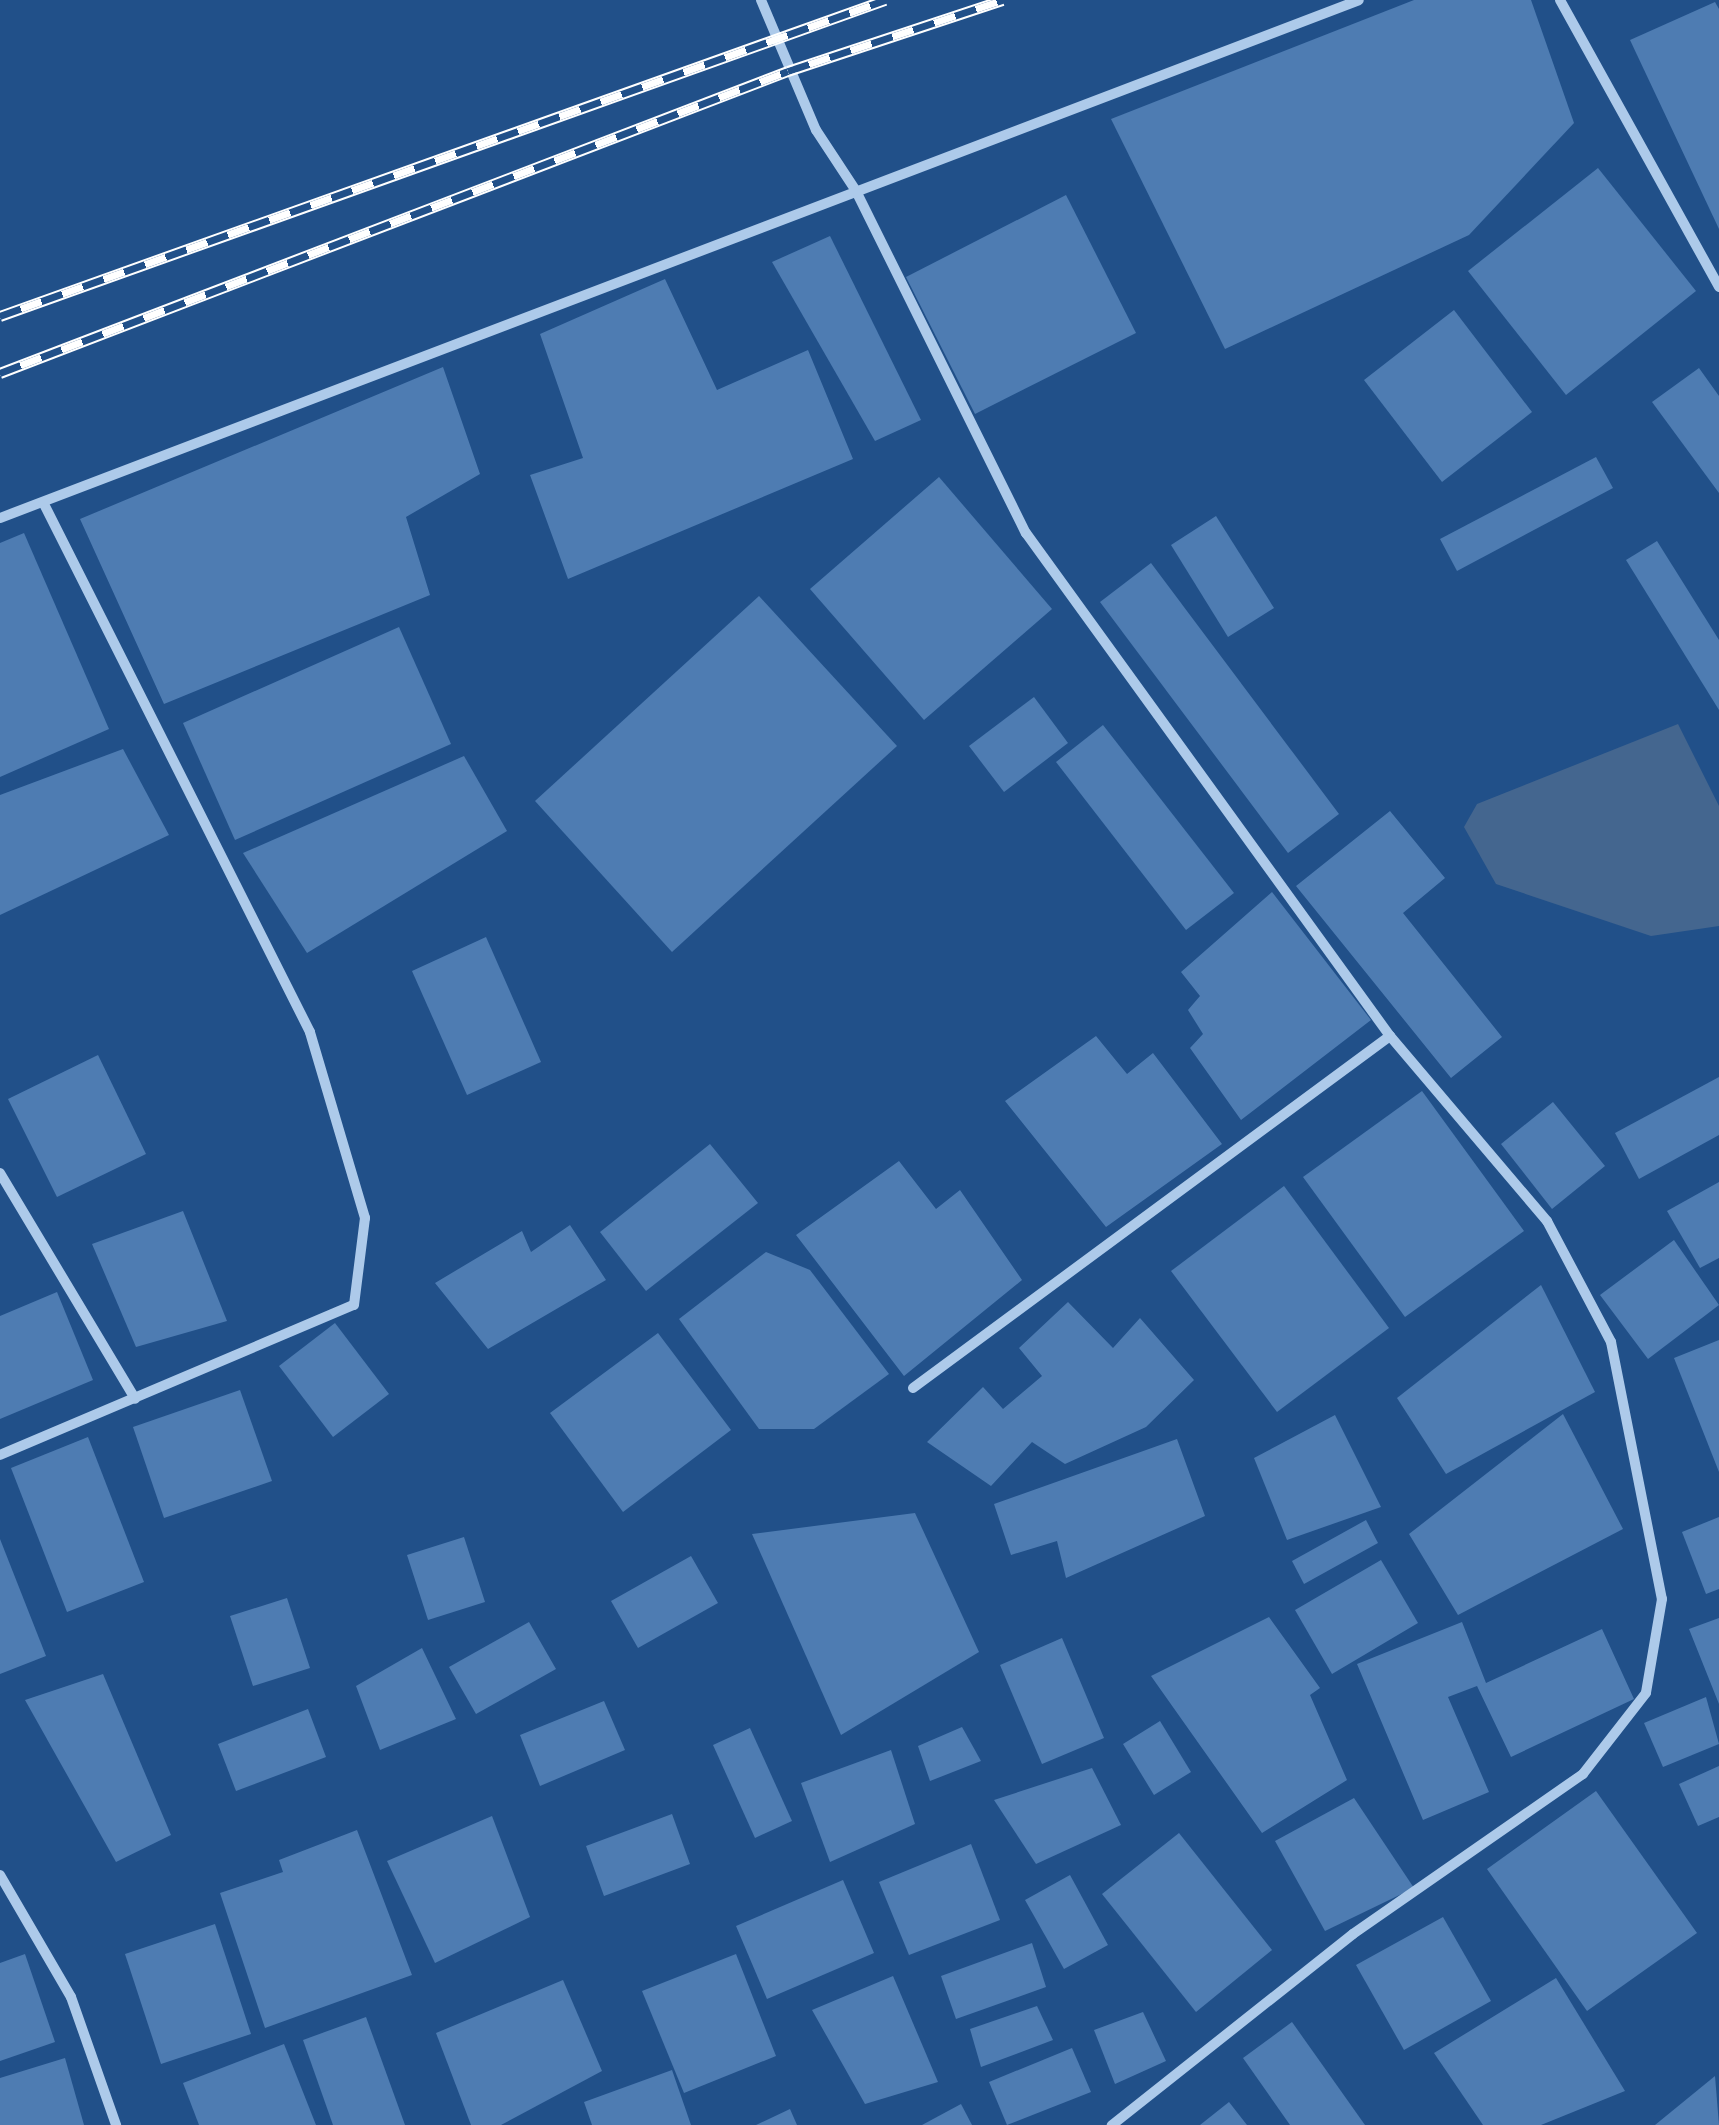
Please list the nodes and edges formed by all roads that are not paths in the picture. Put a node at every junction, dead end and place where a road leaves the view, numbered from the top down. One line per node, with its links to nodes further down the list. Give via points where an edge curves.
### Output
1 (760, 0): 4 (street, via 816,130)
2 (1359, 0): 4 (street)
3 (1560, 0): 5 (street)
4 (856, 191): 6 (street); 8 (street, via 1026,533)
5 (1719, 287)
6 (43, 502): 7 (street); 11 (street, via 310,1032 365,1218 354,1305)
7 (0, 518)
8 (1390, 1036): 10 (street); 15 (street, via 1547,1221 1611,1342 1662,1599 1646,1693 1583,1774 1353,1934)
9 (0, 1173): 11 (street)
10 (913, 1388)
11 (135, 1399): 12 (street)
12 (0, 1454)
13 (0, 1875): 14 (street, via 71,1997)
14 (116, 2125)
15 (1112, 2125)

